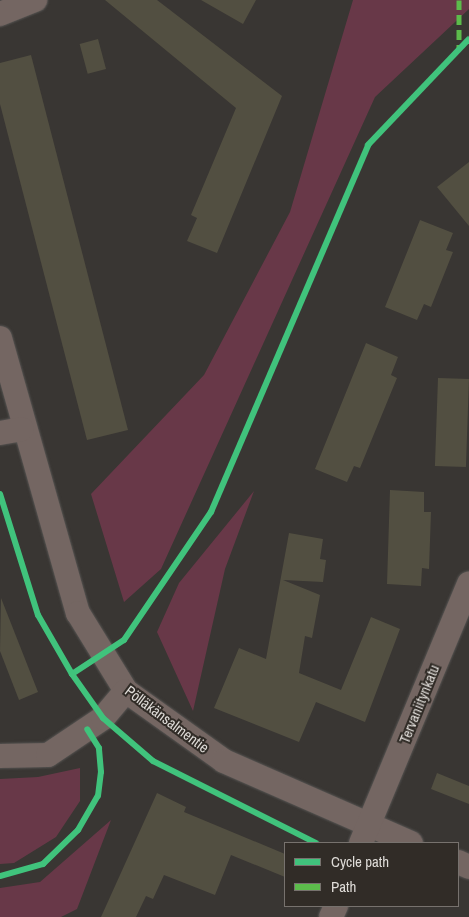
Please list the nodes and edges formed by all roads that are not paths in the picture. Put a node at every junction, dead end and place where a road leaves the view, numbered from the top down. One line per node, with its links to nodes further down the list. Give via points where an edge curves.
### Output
1 (36, 0): 2 (street)
2 (0, 14)
3 (0, 338): 4 (street, Pölläkänsalmentie)
4 (11, 431): 6 (street, Pölläkänsalmentie, via 78,613)
5 (469, 584): 8 (street, Tervaniitynkatu)
6 (126, 691): 7 (street, via 103,718 48,755); 8 (street, Pölläkänsalmentie, via 224,761)
7 (0, 756)
8 (365, 833): 9 (street, Pölläkänsalmentie)
9 (407, 842)

